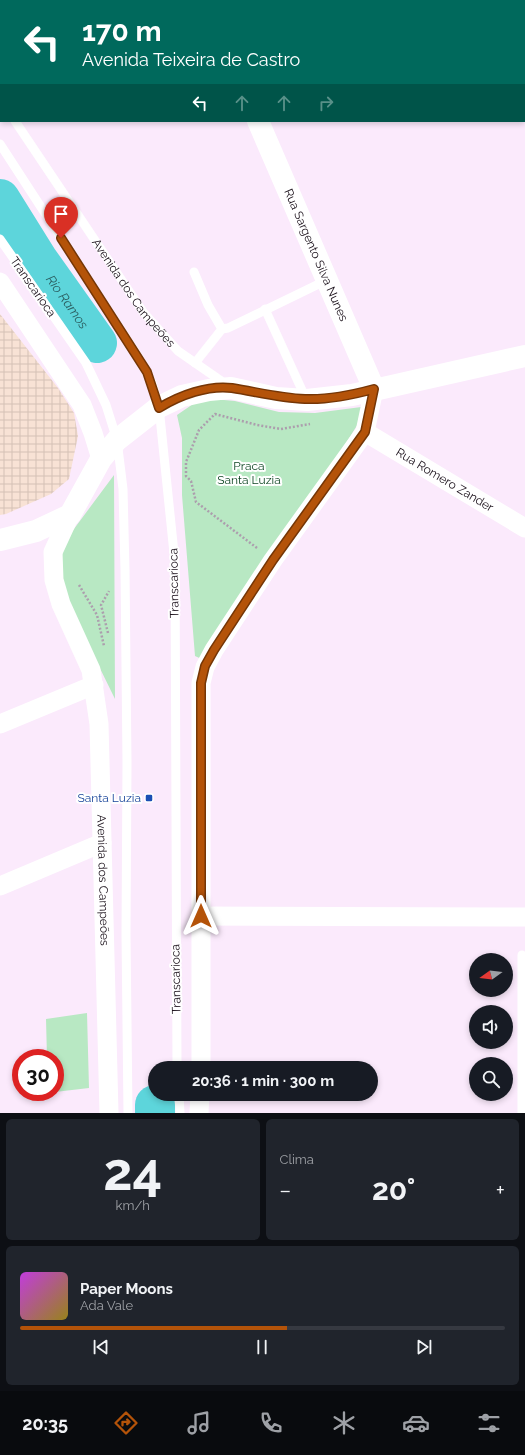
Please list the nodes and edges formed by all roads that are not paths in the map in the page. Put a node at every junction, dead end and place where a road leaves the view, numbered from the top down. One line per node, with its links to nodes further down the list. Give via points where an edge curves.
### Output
1 (15, 122): 11 (lane, Avenida dos Campeões, via 142,312 178,351)
2 (258, 122): 6 (street, Rua Sargento Silva Nunes)
3 (0, 144): 15 (lane, Transcarioca, via 139,358 152,383)
4 (0, 239): 17 (lane, Transcarioca, via 86,363 106,405)
5 (194, 272): 9 (lane)
6 (327, 280): 8 (lane); 13 (street, Rua Sargento Silva Nunes)
7 (0, 282): 18 (street, via 82,405)
8 (265, 309): 9 (lane); 14 (lane)
9 (222, 329): 11 (lane)
10 (525, 356): 13 (street)
11 (195, 363): 12 (lane, Avenida dos Campeões)
12 (231, 388): 14 (street, via 276,398); 15 (street, via 193,393)
13 (374, 389): 14 (street, via 352,395); 16 (street)
14 (307, 400)
15 (159, 408): 17 (street); 29 (lane, Transcarioca, via 175,563)
16 (365, 432): 20 (street, Rua Romero Zander); 26 (street, via 273,560 205,666 201,683)
17 (117, 440): 18 (street); 34 (lane, Transcarioca, via 123,489 125,562)
18 (101, 459): 19 (street)
19 (70, 515): 21 (street, via 36,531); 22 (street, Avenida dos Campeões, via 53,552 54,580 61,604 91,670)
20 (525, 528)
21 (0, 540)
22 (94, 685): 23 (street); 24 (street, Avenida dos Campeões, via 99,724)
23 (0, 724)
24 (102, 843): 25 (street); 33 (street, Avenida dos Campeões)
25 (0, 886)
26 (201, 916): 27 (street); 30 (street)
27 (525, 917)
28 (522, 955): 37 (lane)
29 (177, 1061)
30 (200, 1061)
31 (179, 1101): 35 (lane)
32 (200, 1101): 36 (street)
33 (109, 1113)
34 (128, 1113)
35 (180, 1113)
36 (199, 1113)
37 (522, 1113)

